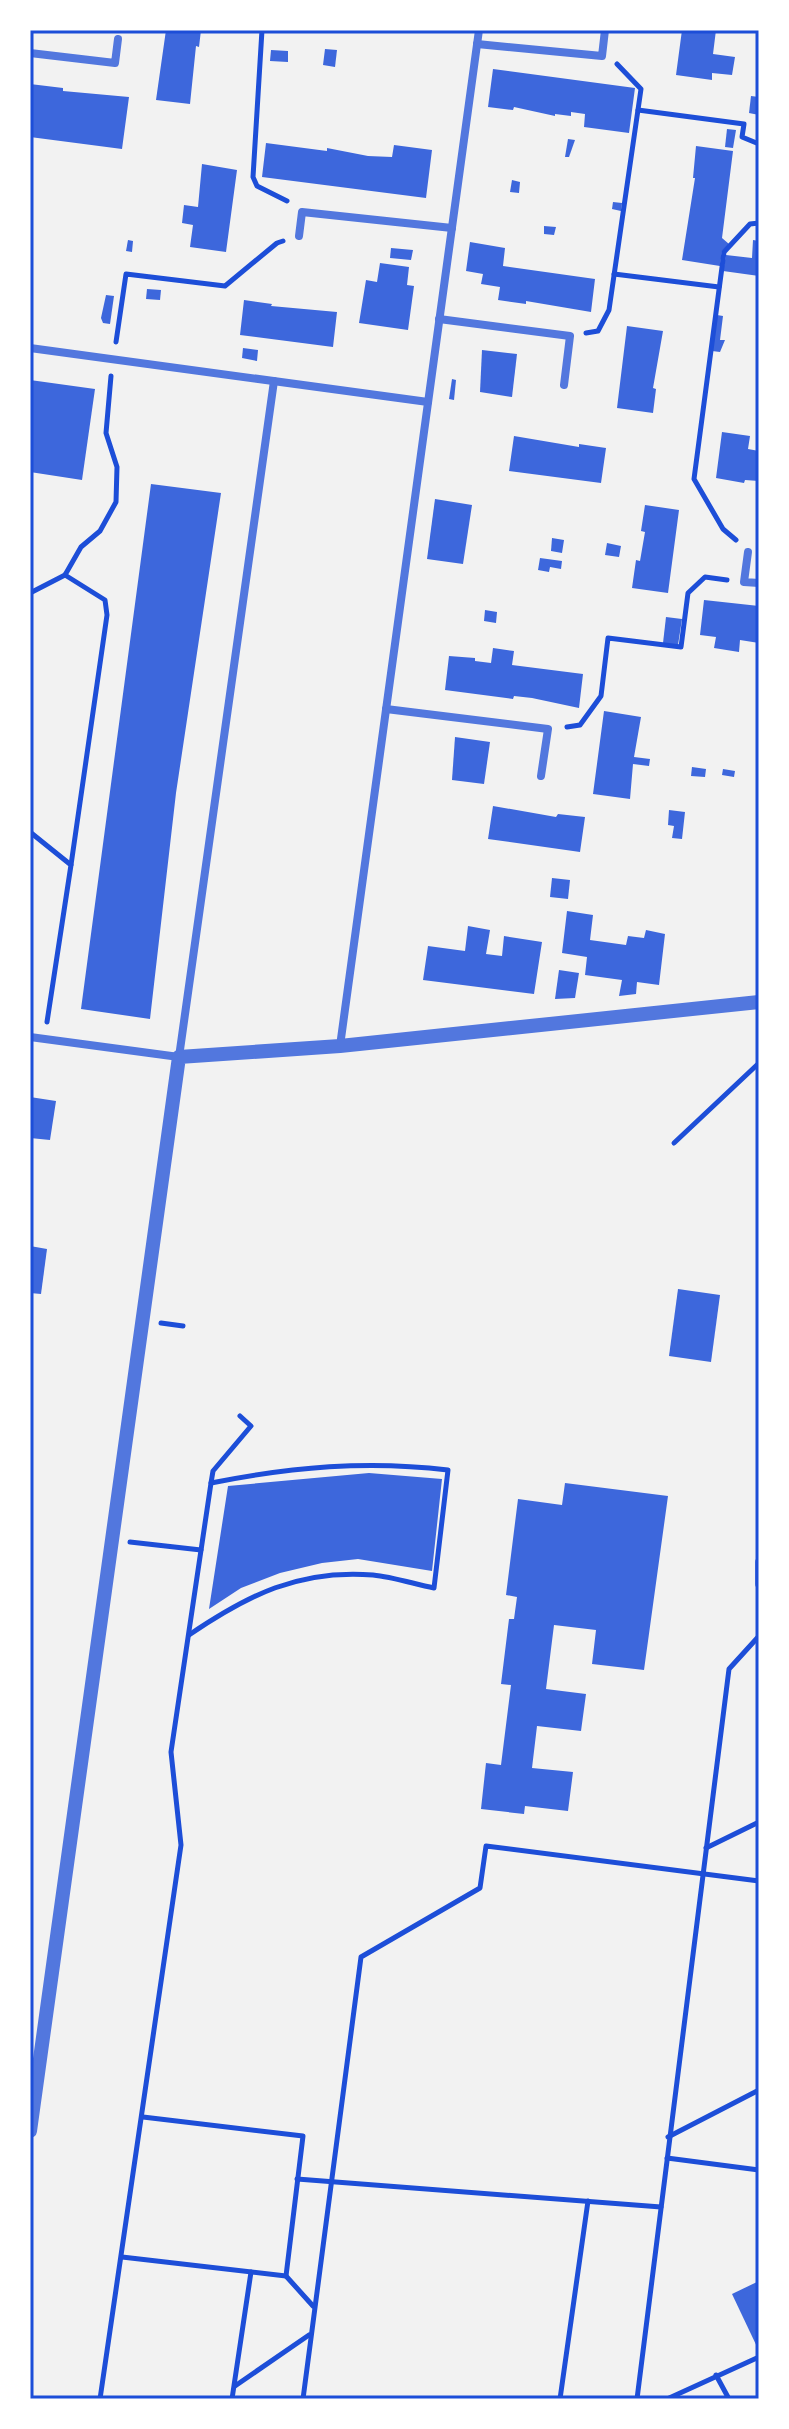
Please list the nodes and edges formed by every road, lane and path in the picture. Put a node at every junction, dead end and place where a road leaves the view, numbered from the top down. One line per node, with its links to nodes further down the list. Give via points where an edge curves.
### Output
1 (262, 30): 10 (path, via 253,177 257,186)
2 (479, 30): 5 (street)
3 (605, 30): 7 (street)
4 (118, 39): 6 (street, via 115,63)
5 (477, 44): 7 (street); 12 (street)
6 (30, 53)
7 (602, 56): 8 (path, via 641,89)
8 (638, 110): 9 (path, via 744,124 742,137); 14 (path)
9 (759, 144)
10 (302, 212): 12 (street); 13 (street)
11 (759, 223): 15 (path, via 750,224 724,252)
12 (452, 228): 16 (street)
13 (299, 236): 19 (path, via 277,243 225,286 126,274)
14 (614, 274): 15 (path); 17 (path, via 609,310 598,331)
15 (719, 287): 23 (path, via 694,479 723,529)
16 (439, 319): 17 (street); 22 (street)
17 (570, 336): 21 (street)
18 (30, 348): 19 (street)
19 (113, 359): 20 (street); 24 (path, via 106,433 117,467 116,502)
20 (274, 381): 22 (street); 37 (street)
21 (564, 385)
22 (428, 402): 28 (street)
23 (748, 552): 25 (street)
24 (65, 575): 27 (path); 32 (path, via 105,600 107,615)
25 (744, 582): 26 (street); 29 (path, via 705,577 688,593 681,647 608,638 601,696 580,725)
26 (759, 583)
27 (30, 593)
28 (386, 709): 29 (street); 36 (street)
29 (548, 729): 30 (street)
30 (541, 776)
31 (30, 832): 32 (path)
32 (71, 865): 35 (path)
33 (759, 1002): 36 (street)
34 (30, 1037): 35 (street)
35 (44, 1038): 37 (street)
36 (340, 1046): 37 (street)
37 (179, 1057): 42 (street)
38 (759, 1063): 39 (path)
39 (674, 1143)
40 (240, 1416): 41 (path, via 251,1426 213,1471)
41 (211, 1483): 43 (path); 46 (path, via 324,1466 448,1470 434,1588 375,1576 305,1579 238,1602)
42 (112, 1539): 43 (path); 54 (street)
43 (201, 1550): 46 (path)
44 (759, 1562): 45 (street)
45 (759, 1584)
46 (188, 1636): 53 (path, via 171,1752 181,1845)
47 (759, 1636): 49 (path, via 729,1669)
48 (759, 1822): 49 (path)
49 (706, 1848): 50 (path)
50 (703, 1873): 51 (path); 55 (path); 59 (path, via 486,1846 480,1888 361,1957)
51 (759, 1881)
52 (758, 2093): 55 (path)
53 (143, 2117): 58 (path, via 303,2136); 62 (path)
54 (30, 2131)
55 (668, 2137): 56 (path)
56 (667, 2158): 57 (path); 61 (path)
57 (759, 2170)
58 (297, 2179): 59 (path); 64 (path)
59 (331, 2181): 60 (path); 65 (path)
60 (588, 2201): 61 (path); 73 (path)
61 (661, 2207): 74 (path)
62 (122, 2257): 63 (path); 70 (path)
63 (251, 2272): 64 (path); 69 (path)
64 (286, 2276): 65 (path)
65 (314, 2307): 66 (path)
66 (310, 2334): 69 (path); 72 (path)
67 (759, 2357): 68 (path)
68 (716, 2375): 75 (path); 76 (path)
69 (234, 2386): 71 (path)
70 (100, 2399)
71 (232, 2399)
72 (303, 2399)
73 (560, 2399)
74 (637, 2399)
75 (667, 2399)
76 (729, 2399)

